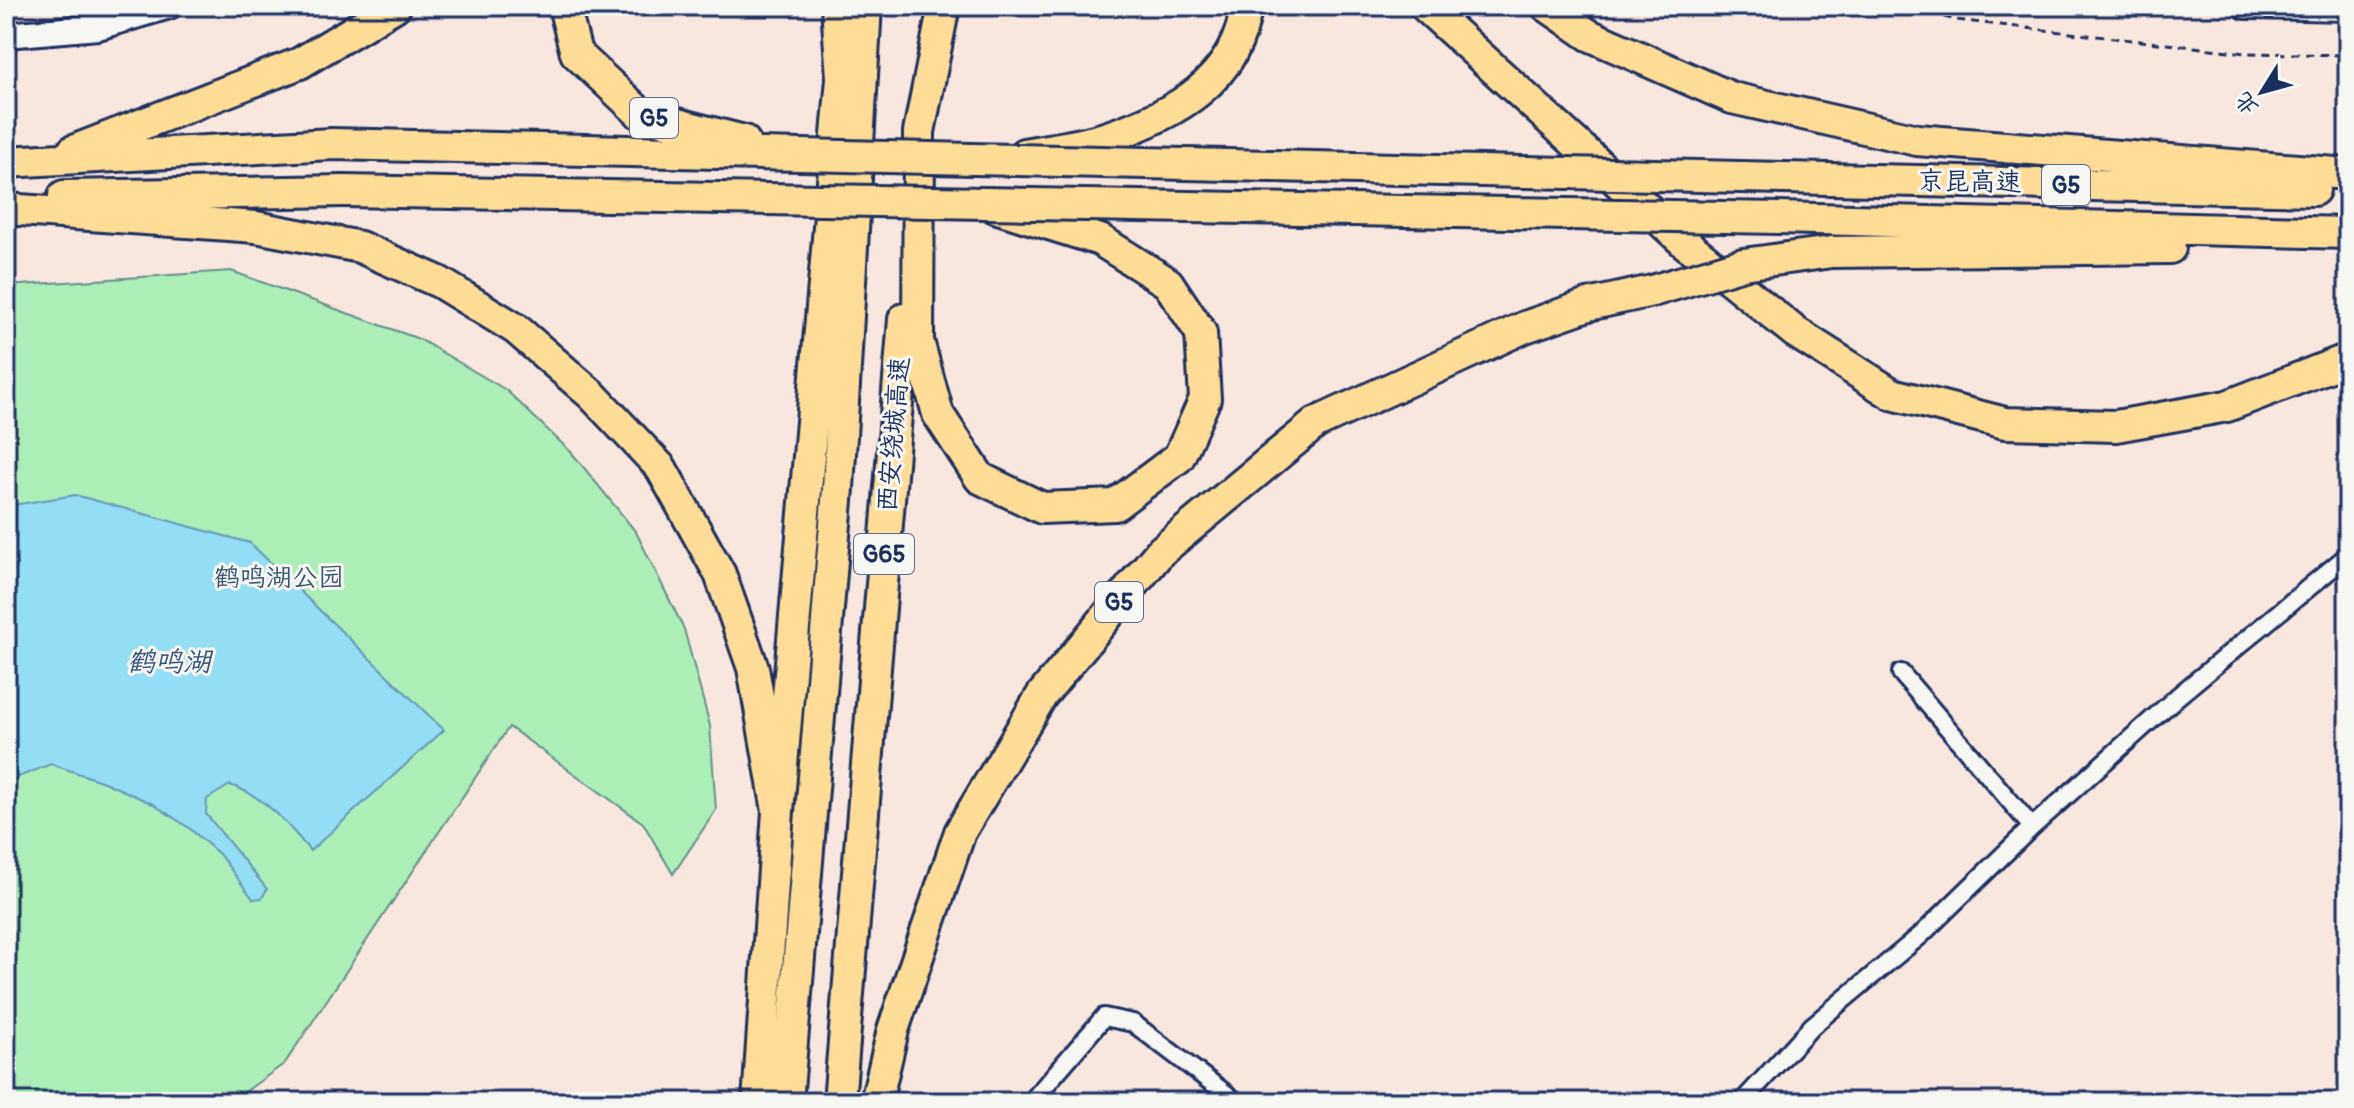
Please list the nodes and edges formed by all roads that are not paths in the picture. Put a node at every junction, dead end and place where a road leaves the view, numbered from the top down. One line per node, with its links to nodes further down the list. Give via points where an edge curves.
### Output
1 (169, 6): 13 (street, via 98,27)
2 (395, 6): 18 (highway, via 300,63)
3 (564, 6): 15 (highway, G5, via 576,53 642,115)
4 (837, 6): 29 (highway, via 842,78)
5 (866, 6): 32 (highway, 西安绕城高速 / G65, via 838,488)
6 (927, 6): 14 (highway, 西安绕城高速 / G65)
7 (944, 6): 14 (highway)
8 (1246, 6): 16 (highway, bridge, via 1244,28 1222,70 1176,110 1106,138)
9 (1425, 6): 26 (highway, via 1684,242 1795,332 1892,394 2005,423 2116,426 2227,406)
10 (1547, 6): 19 (highway, via 1589,35 1732,98 1917,140)
11 (2246, 6): 12 (street)
12 (2348, 8)
13 (6, 35)
14 (919, 132): 22 (highway, bridge, via 918,341 938,414 980,478 1042,508 1115,505 1179,457 1205,399 1201,333 1168,283 1100,240); 33 (highway, 西安绕城高速 / G65)
15 (801, 155): 16 (highway, G5, bridge); 18 (highway, via 332,144)
16 (995, 159): 20 (highway, 京昆高速 / G5, bridge)
17 (6, 162): 18 (highway)
18 (45, 162)
19 (2348, 174)
20 (2348, 191)
21 (6, 197): 22 (highway, bridge, via 344,191)
22 (982, 203): 24 (highway, bridge)
23 (6, 209): 29 (highway, via 256,227 360,247 439,282 516,329 592,395 661,468 720,574 753,668)
24 (2348, 233)
25 (2348, 245): 34 (highway, G5, bridge, via 1832,252 1743,264 1525,327 1316,423 1160,552 1042,695 960,832 893,1030)
26 (2348, 359)
27 (2348, 555): 30 (street, via 2178,696)
28 (1901, 673): 30 (street)
29 (778, 811): 31 (highway)
30 (2032, 827): 37 (street, via 1921,935 1812,1026)
31 (758, 1102)
32 (787, 1102)
33 (839, 1102)
34 (876, 1102)
35 (1031, 1102): 36 (street, via 1104,1017 1133,1023)
36 (1237, 1102)
37 (1742, 1102)

